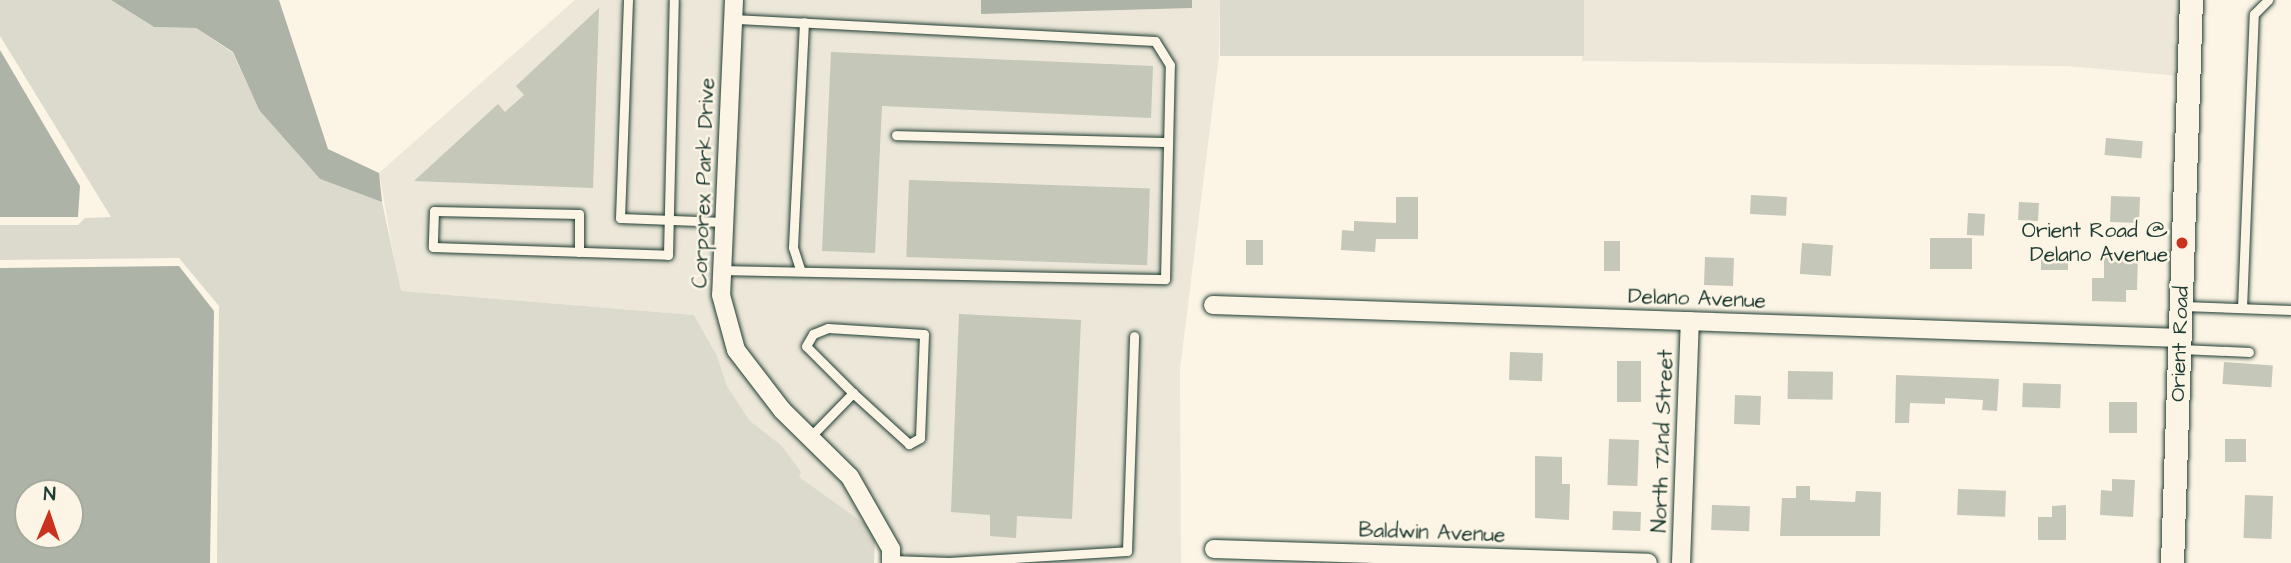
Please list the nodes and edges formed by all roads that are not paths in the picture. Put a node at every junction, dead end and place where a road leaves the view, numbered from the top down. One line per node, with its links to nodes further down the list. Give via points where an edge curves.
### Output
1 (628, 0): 10 (lane, via 620,218)
2 (674, 0): 10 (lane)
3 (734, 0): 6 (street, Corporex Park Drive)
4 (2191, 0): 16 (street, Orient Road)
5 (2268, 0): 17 (lane, via 2254,14)
6 (733, 19): 7 (lane); 11 (street, Corporex Park Drive)
7 (804, 22): 9 (lane, via 1155,41 1170,65); 13 (lane, via 793,247)
8 (896, 135): 9 (lane)
9 (1168, 142): 13 (lane, via 1165,279)
10 (669, 220): 11 (lane); 12 (lane, via 668,255)
11 (724, 222): 14 (street, Corporex Park Drive)
12 (579, 252): 12 (lane, via 579,214 434,211 433,247)
13 (800, 269): 14 (lane)
14 (723, 270): 24 (street, Corporex Park Drive, via 721,295 736,350)
15 (1213, 305): 19 (street, Delano Avenue)
16 (2181, 306): 17 (lane); 21 (street, Orient Road)
17 (2242, 309): 18 (lane)
18 (2291, 310)
19 (1690, 321): 21 (street, Delano Avenue); 28 (street, North 72nd Street)
20 (1134, 336): 26 (lane, via 1127,551)
21 (2180, 344): 22 (lane); 29 (street, Orient Road)
22 (2249, 352)
23 (853, 393): 23 (lane, via 806,346 813,334 828,328 924,334 920,438 909,444); 24 (lane)
24 (810, 437): 26 (street, Corporex Park Drive, via 850,477 891,549)
25 (1214, 549): 27 (street, Baldwin Avenue)
26 (891, 562)
27 (1648, 563)
28 (1681, 563)
29 (2172, 563)

